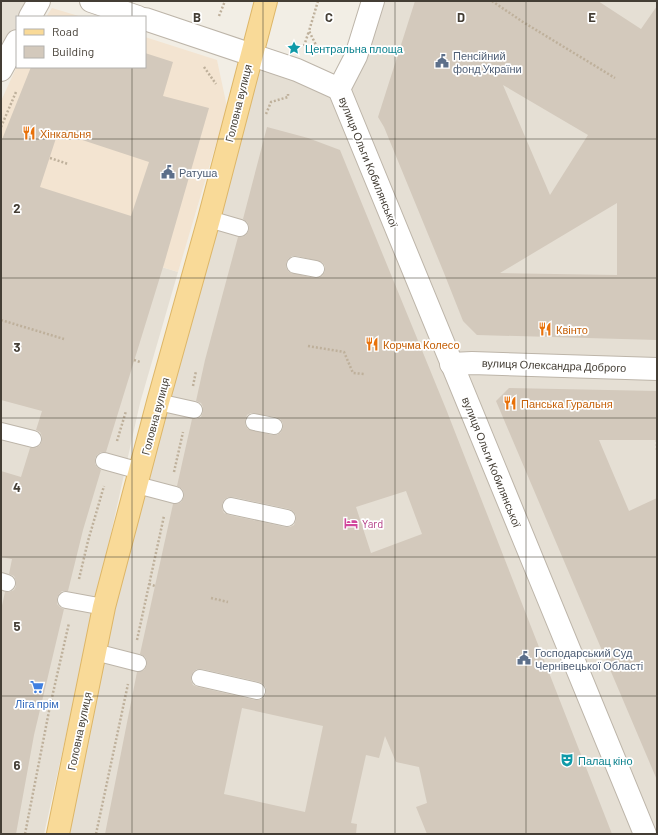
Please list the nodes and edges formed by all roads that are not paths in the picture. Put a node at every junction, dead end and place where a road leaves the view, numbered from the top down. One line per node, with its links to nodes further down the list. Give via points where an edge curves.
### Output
1 (39, 1): 5 (street)
2 (91, 1): 6 (street)
3 (266, 1): 9 (main road, Головна вулиця)
4 (373, 1): 11 (street, via 356,56)
5 (31, 16)
6 (135, 16)
7 (146, 19): 9 (street)
8 (16, 43): 10 (street)
9 (251, 55): 11 (street, via 297,70); 12 (main road, Головна вулиця)
10 (1, 70)
11 (339, 89): 16 (street, вулиця Ольги Кобилянської)
12 (209, 219): 13 (lane); 18 (main road, Головна вулиця)
13 (240, 228)
14 (295, 265): 15 (lane)
15 (316, 269)
16 (451, 364): 17 (street, вулиця Олександра Доброго); 36 (street, вулиця Ольги Кобилянської)
17 (657, 369)
18 (158, 402): 19 (lane); 25 (main road, Головна вулиця)
19 (194, 410)
20 (254, 422): 21 (lane)
21 (274, 426)
22 (1, 431): 23 (lane)
23 (33, 439)
24 (104, 460): 25 (lane)
25 (138, 478): 26 (lane); 30 (main road, Головна вулиця)
26 (175, 495)
27 (232, 506): 28 (lane)
28 (287, 518)
29 (66, 600): 30 (lane)
30 (104, 607): 31 (main road, Головна вулиця)
31 (95, 652): 32 (lane); 35 (main road, Головна вулиця)
32 (138, 664)
33 (200, 678): 34 (lane)
34 (257, 691)
35 (58, 834)
36 (645, 834)

